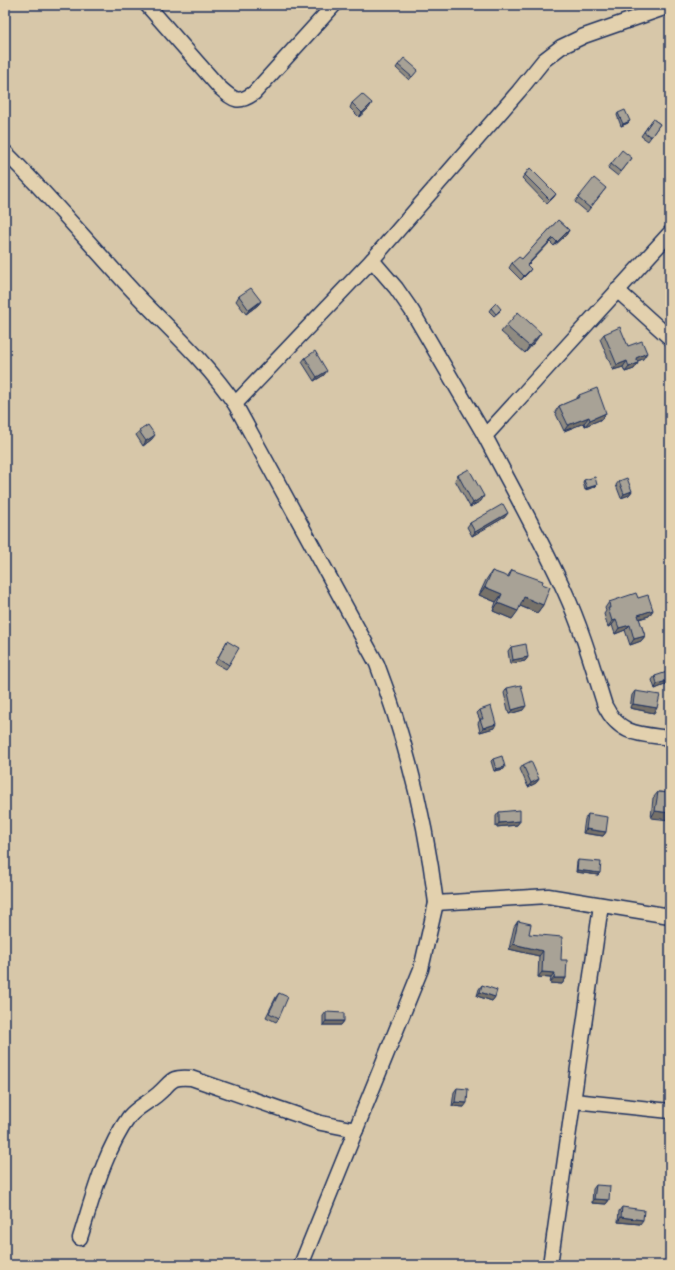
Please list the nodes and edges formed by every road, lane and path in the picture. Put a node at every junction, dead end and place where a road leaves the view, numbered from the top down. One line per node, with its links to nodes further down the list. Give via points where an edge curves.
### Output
1 (147, 5): 2 (street, via 219,87 230,97 238,100 246,99 254,93)
2 (334, 5)
3 (670, 6): 6 (street, via 584,36 561,47 544,60)
4 (5, 152): 9 (street, via 133,291 207,366)
5 (670, 233): 7 (street)
6 (372, 260): 9 (street); 10 (street, via 412,311)
7 (617, 290): 8 (street); 10 (street)
8 (670, 338)
9 (235, 404): 12 (street, via 377,664 401,735 427,842)
10 (484, 436): 11 (street, via 566,593 605,706 612,719 630,732)
11 (670, 738)
12 (436, 903): 13 (street, via 548,896); 17 (street, via 421,970)
13 (601, 906): 14 (street); 15 (street)
14 (670, 916)
15 (574, 1101): 16 (street); 20 (street)
16 (670, 1111)
17 (356, 1130): 18 (street, via 321,1123 191,1078 177,1077 170,1080 158,1094 130,1116 108,1155); 19 (street)
18 (80, 1238)
19 (301, 1265)
20 (550, 1265)

